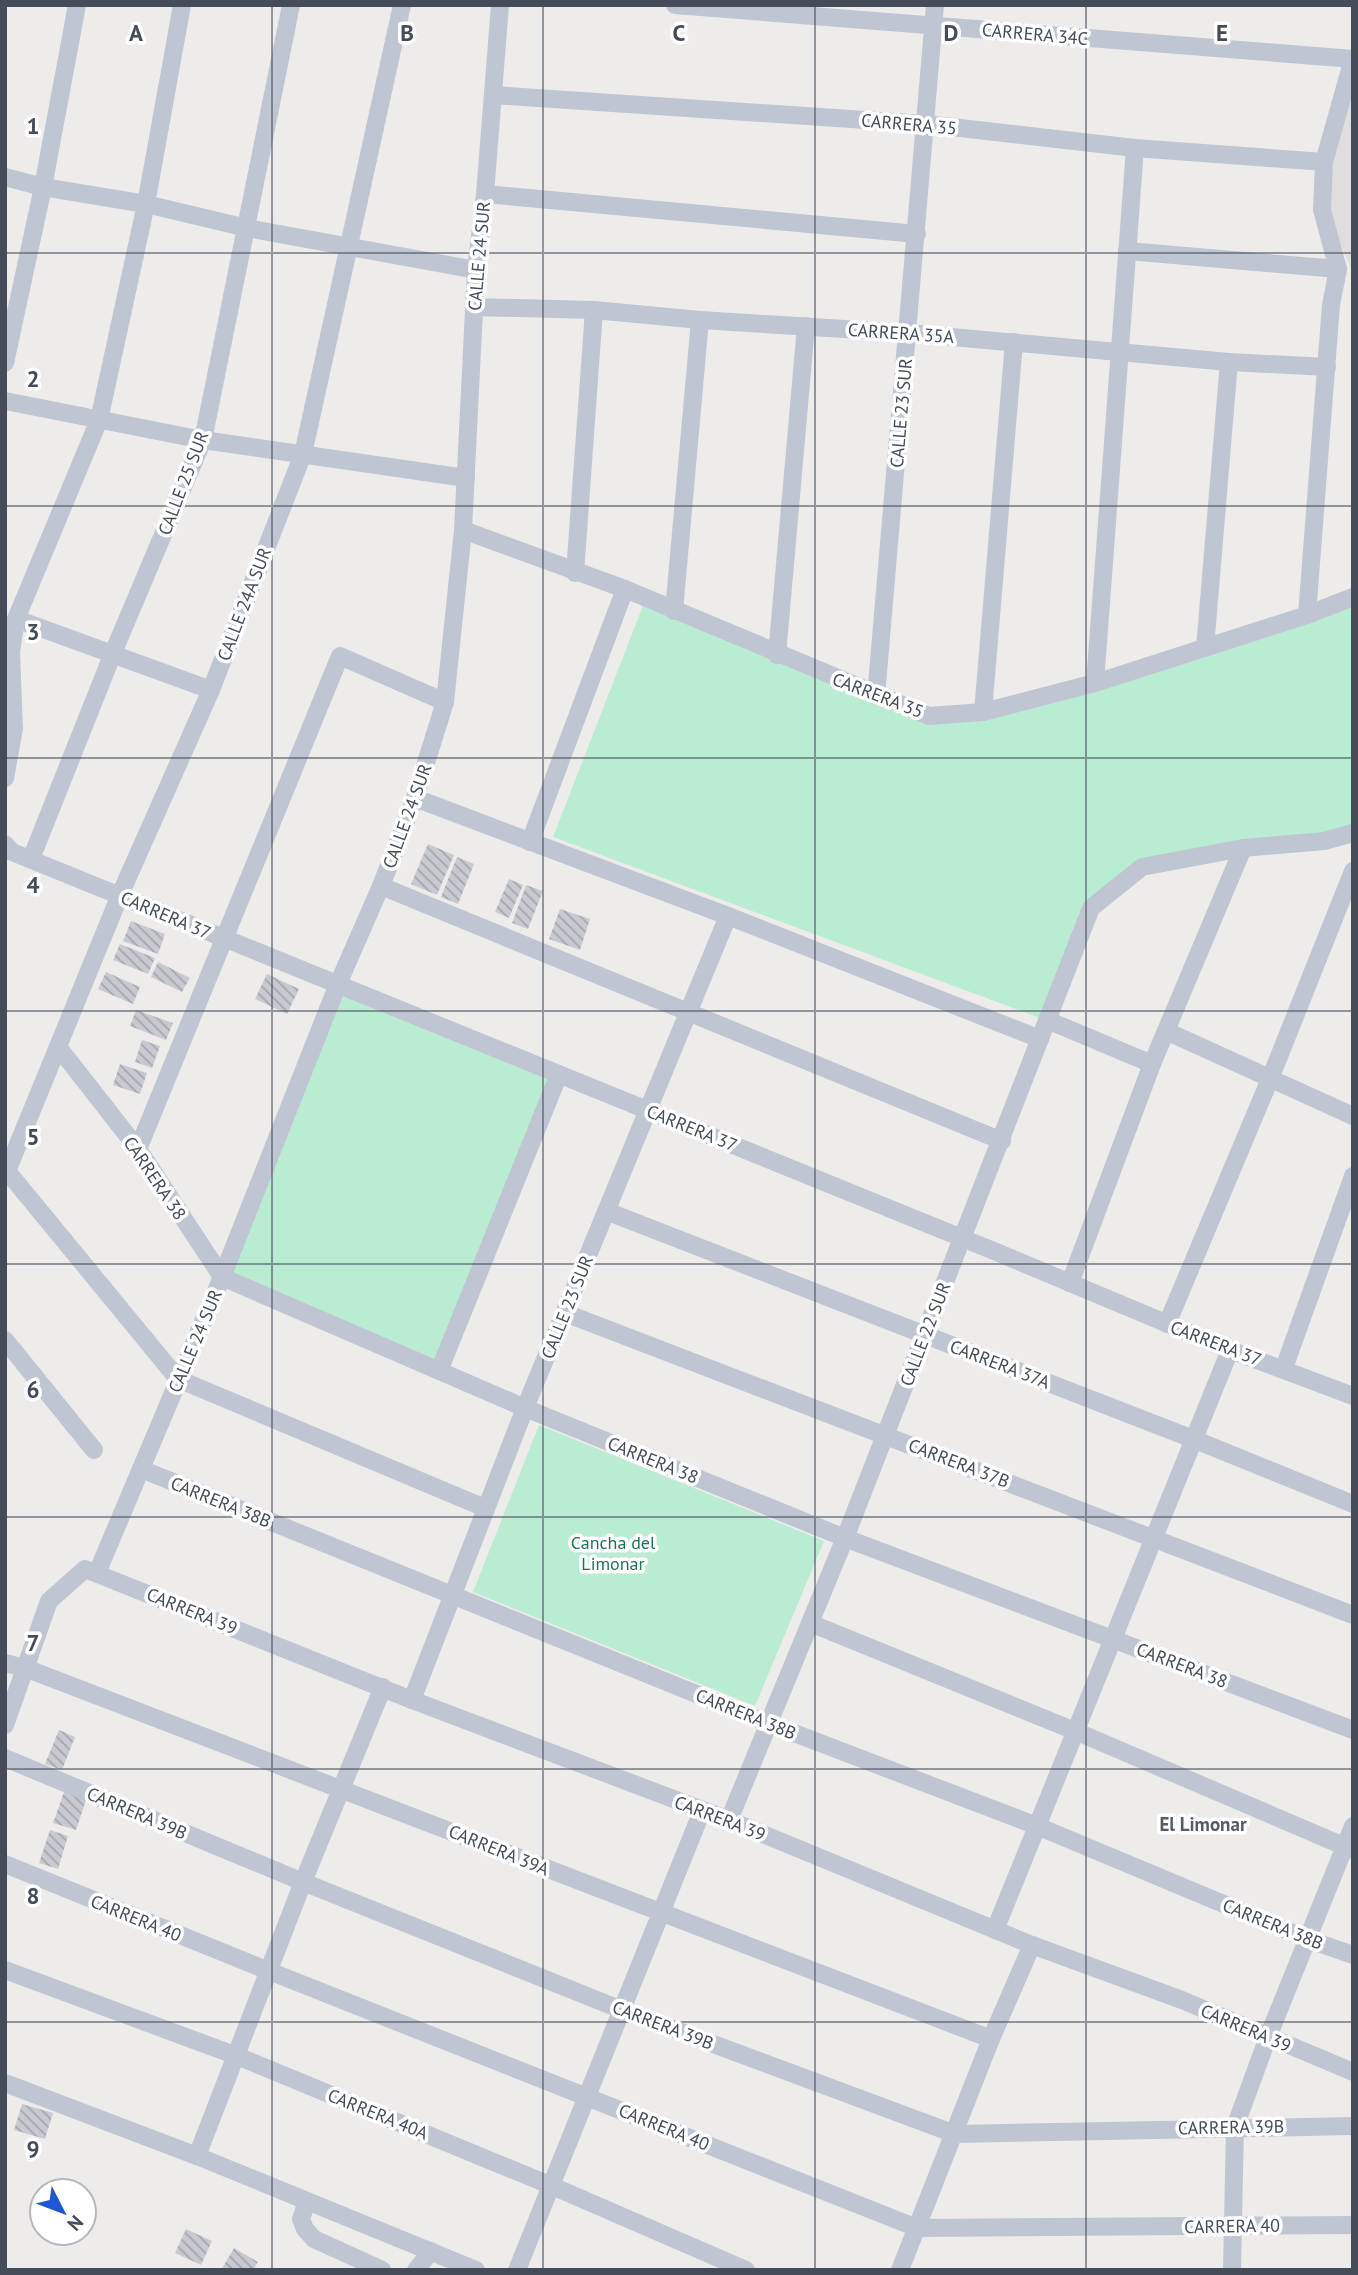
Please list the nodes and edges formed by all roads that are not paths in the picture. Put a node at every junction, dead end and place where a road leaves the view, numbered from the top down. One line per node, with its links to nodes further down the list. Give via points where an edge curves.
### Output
1 (77, 5): 15 (street)
2 (182, 5): 17 (street)
3 (290, 5): 18 (street, CALLE 25 SUR)
4 (500, 5): 10 (street, CALLE 24 SUR)
5 (675, 5): 8 (street, CARRERA 34C)
6 (935, 5): 8 (street, CALLE 23 SUR)
7 (397, 6): 20 (street, CALLE 24A SUR)
8 (934, 25): 9 (street, CARRERA 34C); 11 (street, CALLE 23 SUR)
9 (1353, 60): 13 (street)
10 (493, 94): 11 (street, CARRERA 35); 16 (street, CALLE 24 SUR)
11 (925, 124): 12 (street, CARRERA 35); 19 (street, CALLE 23 SUR)
12 (1135, 148): 13 (street, CARRERA 35); 21 (street)
13 (1324, 162): 22 (street, via 1322,210)
14 (5, 177): 15 (street)
15 (43, 187): 17 (street); 32 (street)
16 (485, 194): 19 (street); 23 (street, CALLE 24 SUR)
17 (146, 204): 18 (street); 35 (street)
18 (247, 229): 20 (street); 36 (street, CALLE 25 SUR)
19 (917, 234): 28 (street, CALLE 23 SUR)
20 (348, 246): 23 (street); 37 (street, CALLE 24A SUR)
21 (1128, 251): 22 (street); 30 (street)
22 (1338, 269): 33 (street)
23 (476, 270): 24 (street, CALLE 24 SUR)
24 (474, 307): 25 (street, CARRERA 35A); 38 (street, CALLE 24 SUR)
25 (594, 310): 26 (street, CARRERA 35A); 40 (street)
26 (700, 320): 27 (street, CARRERA 35A); 43 (street)
27 (806, 326): 28 (street, CARRERA 35A); 48 (street)
28 (908, 333): 29 (street, CARRERA 35A); 51 (street, CALLE 23 SUR)
29 (1014, 342): 30 (street, CARRERA 35A); 53 (street)
30 (1118, 352): 31 (street, CARRERA 35A); 49 (street)
31 (1229, 362): 33 (street, CARRERA 35A); 46 (street)
32 (5, 363)
33 (1327, 367): 44 (street)
34 (5, 401): 35 (street)
35 (99, 420): 36 (street); 45 (street)
36 (203, 440): 37 (street); 47 (street, CALLE 25 SUR)
37 (303, 454): 38 (street); 50 (street, CALLE 24A SUR)
38 (466, 478): 39 (street, CALLE 24 SUR)
39 (463, 530): 40 (street, CARRERA 35); 52 (street, CALLE 24 SUR)
40 (575, 573): 41 (street, CARRERA 35)
41 (625, 589): 43 (street, CARRERA 35); 57 (street)
42 (1353, 597): 44 (street, CARRERA 35)
43 (674, 611): 48 (street, CARRERA 35)
44 (1307, 615): 46 (street, CARRERA 35)
45 (16, 619): 47 (street); 54 (street, via 11,652 14,729)
46 (1205, 648): 49 (street, CARRERA 35)
47 (113, 653): 50 (street); 60 (street, CALLE 25 SUR)
48 (776, 654): 51 (street, CARRERA 35)
49 (1095, 683): 53 (street, CARRERA 35)
50 (211, 690): 63 (street, CALLE 24A SUR)
51 (876, 696): 53 (street, CARRERA 35, via 929,716)
52 (444, 702): 55 (street, CALLE 24 SUR); 65 (street, via 340,656)
53 (983, 712)
54 (5, 778)
55 (415, 798): 57 (street); 62 (street, CALLE 24 SUR)
56 (1353, 833): 59 (street, via 1324,841)
57 (530, 842): 64 (street)
58 (5, 844): 60 (street, CARRERA 37)
59 (1243, 848): 68 (street, CALLE 22 SUR, via 1142,867 1091,908); 69 (street)
60 (31, 859): 63 (street, CARRERA 37)
61 (1353, 871): 74 (street)
62 (381, 886): 66 (street, CALLE 24 SUR); 67 (street)
63 (120, 895): 65 (street, CARRERA 37); 71 (street, CALLE 24A SUR)
64 (728, 916): 67 (street, CALLE 23 SUR); 70 (street)
65 (225, 939): 66 (street, CARRERA 37); 78 (street)
66 (338, 984): 73 (street, CARRERA 37); 83 (street, CALLE 24 SUR)
67 (687, 1013): 75 (street, CALLE 23 SUR); 77 (street)
68 (1048, 1020): 70 (street, CALLE 22 SUR); 72 (street)
69 (1166, 1031): 72 (street); 74 (street)
70 (1040, 1039): 77 (street, CALLE 22 SUR)
71 (59, 1048): 78 (street, CARRERA 38); 79 (street, CALLE 24A SUR)
72 (1152, 1064): 84 (street)
73 (559, 1074): 75 (street, CARRERA 37); 92 (street)
74 (1270, 1079): 76 (street); 86 (street)
75 (648, 1111): 81 (street, CALLE 23 SUR); 82 (street, CARRERA 37)
76 (1353, 1116)
77 (1002, 1141): 82 (street, CALLE 22 SUR)
78 (138, 1149): 83 (street, CARRERA 38)
79 (6, 1174): 93 (street)
80 (1353, 1176): 91 (street)
81 (606, 1211): 85 (street, CALLE 23 SUR); 87 (street, CARRERA 37A)
82 (962, 1238): 84 (street, CARRERA 37); 87 (street, CALLE 22 SUR)
83 (222, 1277): 92 (street, CARRERA 38); 93 (street, CALLE 24 SUR)
84 (1070, 1283): 86 (street, CARRERA 37)
85 (565, 1313): 95 (street, CALLE 23 SUR); 96 (street, CARRERA 37B)
86 (1167, 1324): 89 (street, CARRERA 37)
87 (925, 1335): 96 (street, CALLE 22 SUR); 97 (street, CARRERA 37A)
88 (9, 1345): 90 (street); 98 (street)
89 (1230, 1350): 91 (street, CARRERA 37); 97 (street)
90 (5, 1367)
91 (1284, 1368): 94 (street, CARRERA 37)
92 (439, 1371): 95 (street, CARRERA 38)
93 (178, 1379): 99 (street, CALLE 24 SUR); 101 (street)
94 (1353, 1396)
95 (525, 1408): 101 (street, CALLE 23 SUR); 103 (street, CARRERA 38)
96 (886, 1435): 102 (street, CARRERA 37B); 103 (street, CALLE 22 SUR)
97 (1193, 1439): 100 (street, CARRERA 37A); 102 (street)
98 (94, 1450)
99 (141, 1469): 104 (street, CALLE 24 SUR); 105 (street, CARRERA 38B)
100 (1353, 1504)
101 (485, 1508): 105 (street, CALLE 23 SUR)
102 (1154, 1537): 106 (street, CARRERA 37B); 108 (street)
103 (845, 1538): 107 (street, CALLE 22 SUR); 108 (street, CARRERA 38)
104 (91, 1571): 110 (street, CALLE 24 SUR, via 49,1601); 111 (street, CARRERA 39)
105 (452, 1595): 112 (street, CALLE 23 SUR); 113 (street, CARRERA 38B)
106 (1353, 1615)
107 (810, 1623): 113 (street, CALLE 22 SUR); 116 (street)
108 (1113, 1639): 115 (street, CARRERA 38); 116 (street)
109 (5, 1663): 110 (street, CARRERA 39A)
110 (25, 1668): 114 (street, CALLE 24 SUR); 118 (street, CARRERA 39A)
111 (383, 1687): 112 (street, CARRERA 39); 118 (street)
112 (412, 1700): 119 (street, CARRERA 39)
113 (768, 1723): 120 (street, CALLE 22 SUR); 121 (street, CARRERA 38B)
114 (5, 1725)
115 (1353, 1730)
116 (1075, 1731): 121 (street); 123 (street)
117 (5, 1758): 125 (street, CARRERA 39B)
118 (342, 1788): 125 (street); 126 (street, CARRERA 39A)
119 (702, 1811): 120 (street, CARRERA 39); 126 (street)
120 (729, 1820): 127 (street, CARRERA 39)
121 (1037, 1826): 127 (street); 128 (street, CARRERA 38B)
122 (1353, 1826): 123 (street)
123 (1348, 1849): 128 (street)
124 (5, 1864): 132 (street, CARRERA 40)
125 (303, 1882): 132 (street); 133 (street, CARRERA 39B)
126 (660, 1914): 133 (street); 135 (street, CARRERA 39A)
127 (995, 1930): 129 (street, CARRERA 39)
128 (1307, 1939): 130 (street, CARRERA 38B); 134 (street)
129 (1032, 1945): 134 (street, CARRERA 39); 135 (street)
130 (1353, 1955)
131 (5, 1970): 136 (street, CARRERA 40A)
132 (269, 1972): 136 (street); 139 (street, CARRERA 40)
133 (622, 2010): 139 (street); 142 (street, CARRERA 39B)
134 (1268, 2037): 137 (street, CARRERA 39); 141 (street)
135 (992, 2039): 142 (street)
136 (237, 2056): 143 (street); 144 (street, CARRERA 40A)
137 (1353, 2072)
138 (5, 2083): 143 (street)
139 (588, 2096): 144 (street); 148 (street, CARRERA 40)
140 (1353, 2126): 141 (street, CARRERA 39B)
141 (1235, 2127): 142 (street, CARRERA 39B); 147 (street)
142 (955, 2134): 148 (street)
143 (197, 2156): 145 (street)
144 (552, 2186): 153 (street); 154 (street, CARRERA 40A)
145 (307, 2201): 149 (street); 150 (street, via 301,2220 314,2239)
146 (1353, 2225): 147 (street, CARRERA 40)
147 (1233, 2227): 148 (street, CARRERA 40); 156 (street)
148 (916, 2228): 155 (street)
149 (430, 2251): 151 (street); 152 (street)
150 (382, 2270)
151 (416, 2270)
152 (476, 2270)
153 (517, 2270)
154 (746, 2270)
155 (900, 2270)
156 (1231, 2270)

